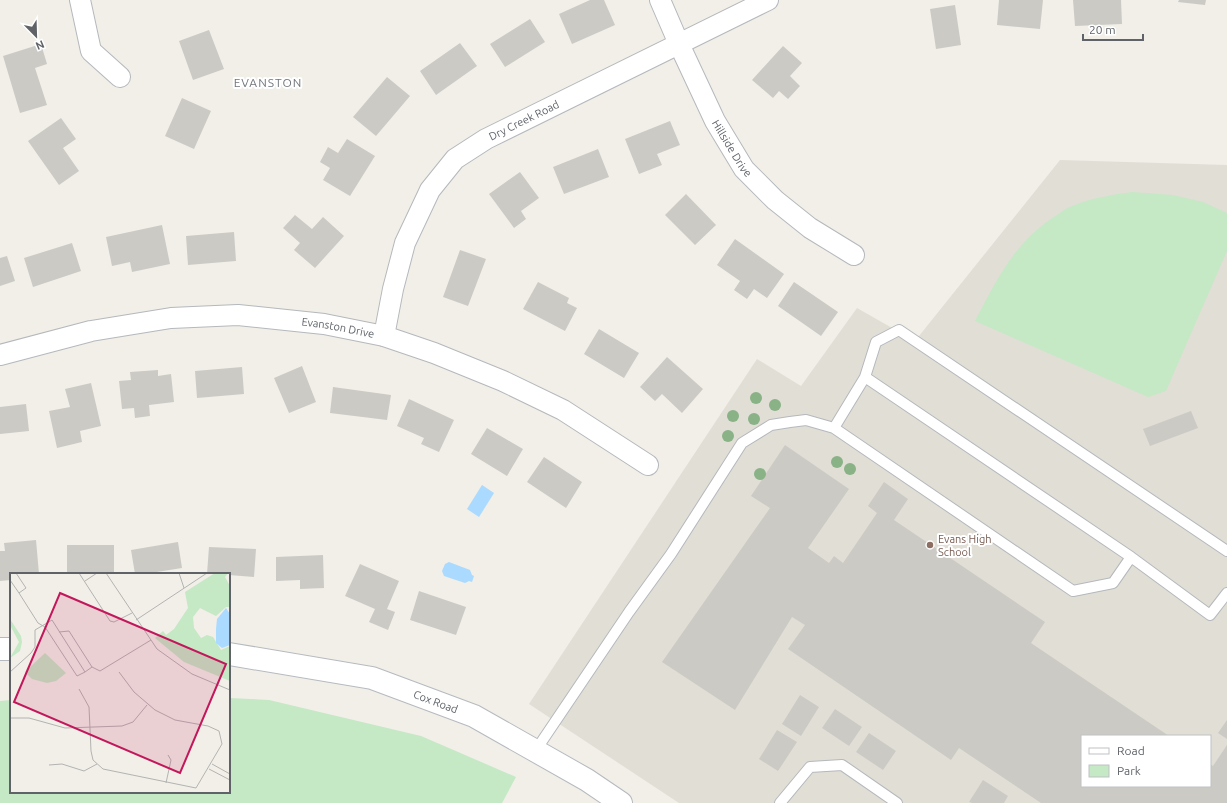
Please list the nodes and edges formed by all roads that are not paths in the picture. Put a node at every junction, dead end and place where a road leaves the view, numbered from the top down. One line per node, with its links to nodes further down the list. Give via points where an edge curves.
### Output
1 (80, 0): 5 (street, via 91,51)
2 (660, 0): 4 (street, Hillside Drive)
3 (768, 0): 4 (street, Dry Creek Road)
4 (679, 44): 6 (street, Hillside Drive, via 715,121 744,169 775,200 804,223); 7 (street, Dry Creek Road, via 486,139 455,159 430,190 405,243)
5 (120, 77)
6 (854, 255)
7 (384, 336): 8 (street, Evanston Drive, via 324,324 238,315 171,318 91,331); 11 (street, Evanston Drive, via 503,381 563,410)
8 (0, 355)
9 (865, 377): 10 (lane); 12 (lane, via 876,342 899,330); 13 (lane)
10 (834, 428): 13 (lane, via 1073,591 1113,583); 18 (lane, via 806,420 771,425 742,443 671,554)
11 (648, 465)
12 (1227, 551)
13 (1131, 557): 14 (lane, via 1210,616)
14 (1227, 593)
15 (10, 648): 16 (street)
16 (0, 649)
17 (230, 654): 18 (street, Cox Road, via 372,678 474,716)
18 (536, 750): 19 (street, Cox Road)
19 (621, 803)
20 (780, 803): 21 (lane, via 810,767 842,765)
21 (897, 803)

